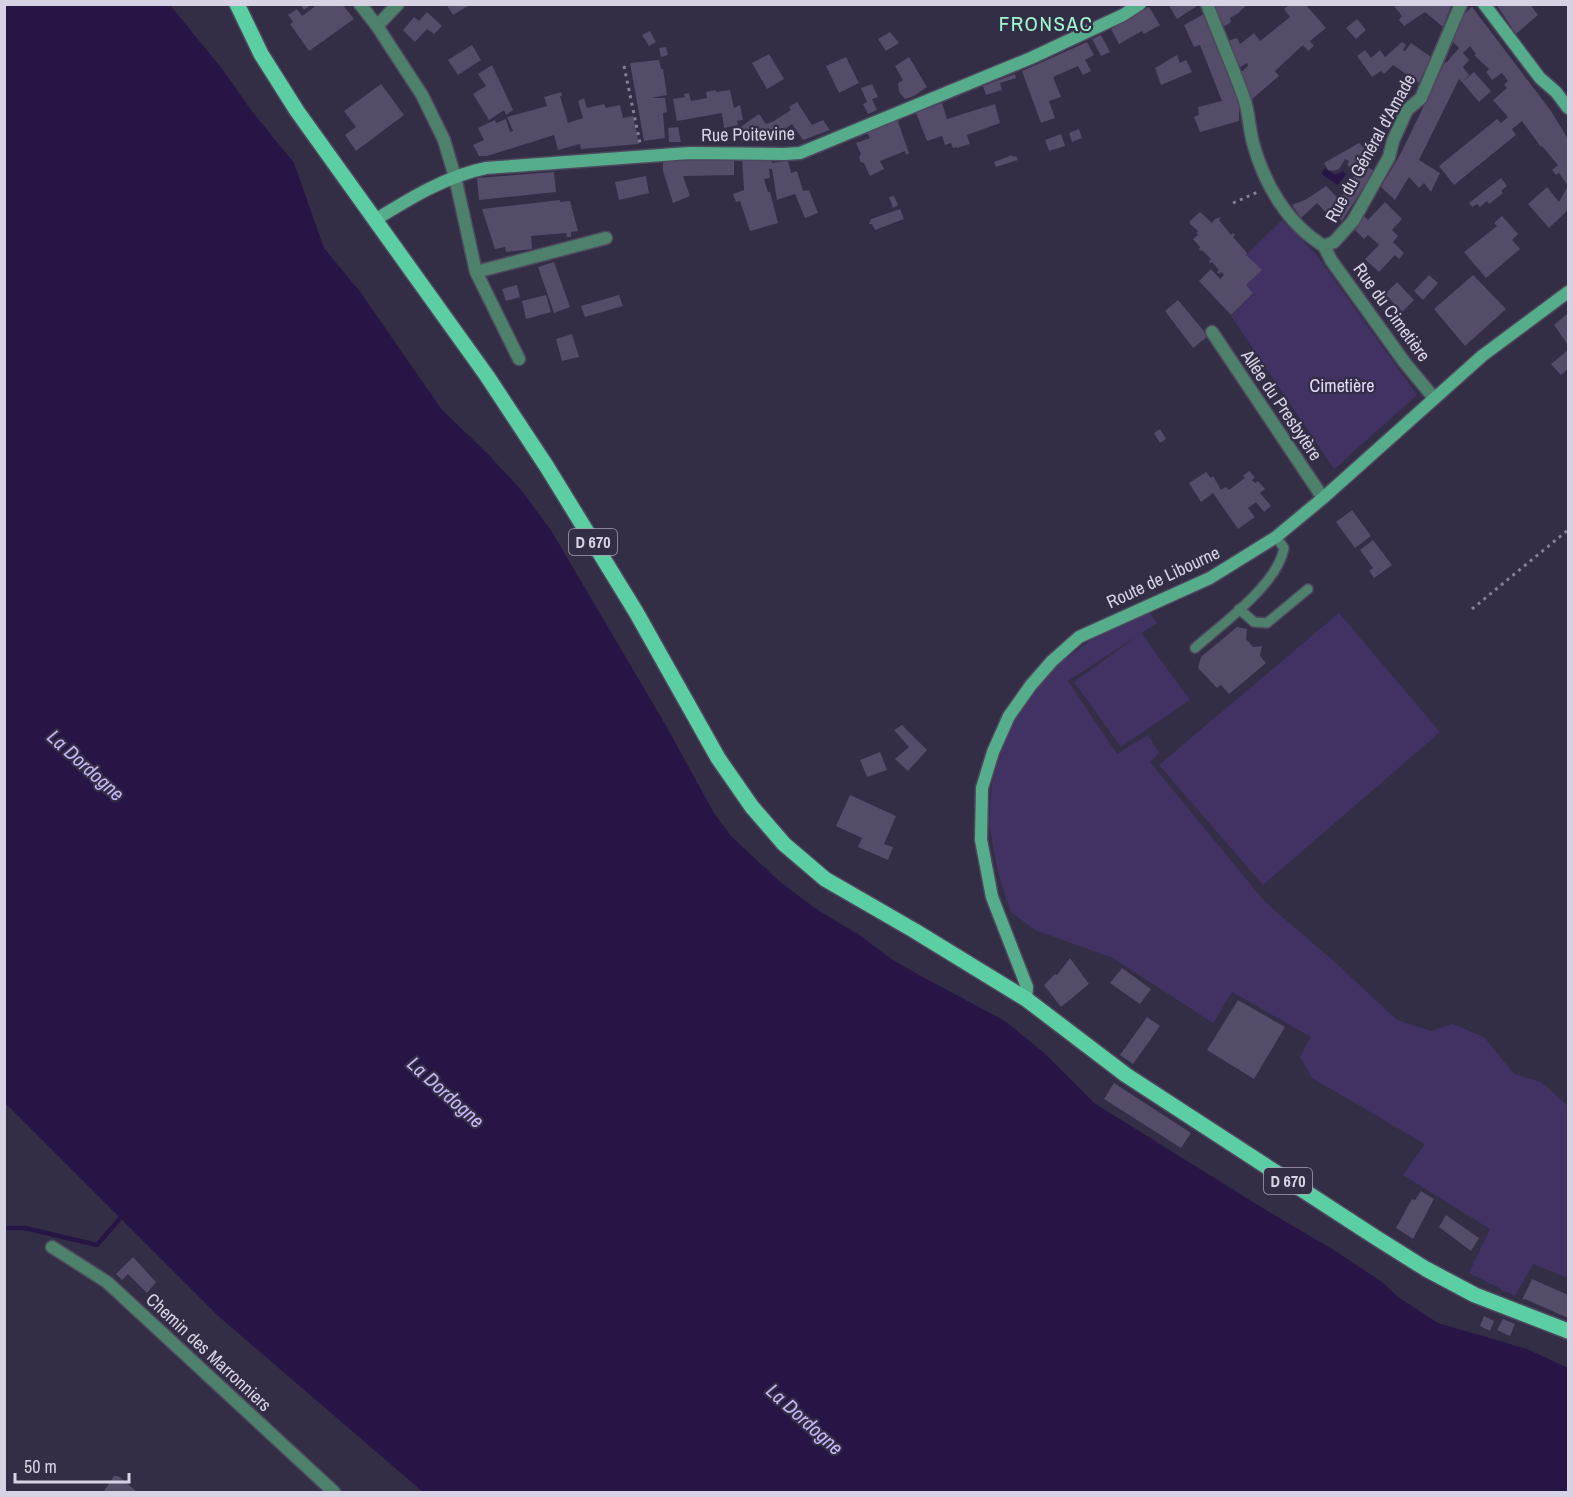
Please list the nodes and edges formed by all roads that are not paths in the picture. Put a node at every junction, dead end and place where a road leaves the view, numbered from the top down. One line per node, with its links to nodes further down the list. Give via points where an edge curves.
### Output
1 (237, 4): 11 (main road, D 670, via 261,54 297,111)
2 (360, 4): 8 (street)
3 (398, 4): 8 (street)
4 (1140, 4): 10 (street, Rue Poitevine, via 1031,58 800,153 643,156 486,168)
5 (1207, 4): 13 (street, Rue du Général d'Amade, via 1245,101 1262,172 1283,208)
6 (1461, 4): 13 (street, Rue du Général d'Amade, via 1421,98 1407,110 1389,157 1353,221 1334,242)
7 (1484, 4): 9 (street, via 1540,78)
8 (377, 26): 10 (street, via 422,95 444,140)
9 (1569, 108)
10 (455, 177): 11 (street, Rue Poitevine); 14 (street)
11 (375, 220): 24 (main road, D 670, via 548,467 718,758 752,807 784,844 825,879)
12 (606, 238): 14 (street)
13 (1324, 246): 18 (street, Rue du Cimetière)
14 (476, 272): 17 (street)
15 (1569, 292): 18 (street, Route de Libourne, via 1482,356)
16 (1212, 332): 19 (street, Allée du Presbytère)
17 (519, 359)
18 (1434, 398): 19 (street, Route de Libourne)
19 (1323, 498): 20 (street, Route de Libourne)
20 (1276, 537): 22 (lane, via 1284,548 1282,560 1274,575); 24 (street, Route de Libourne, via 1210,578 1079,637 1052,660 1009,716 982,788 981,840 992,897 1027,987)
21 (1308, 589): 22 (lane, via 1267,623 1254,622)
22 (1239, 609): 23 (lane)
23 (1195, 648)
24 (1026, 999): 26 (main road, D 670, via 1126,1075 1426,1269 1475,1295)
25 (52, 1247): 27 (street, Chemin des Marronniers, via 107,1282)
26 (1569, 1331)
27 (334, 1492)

